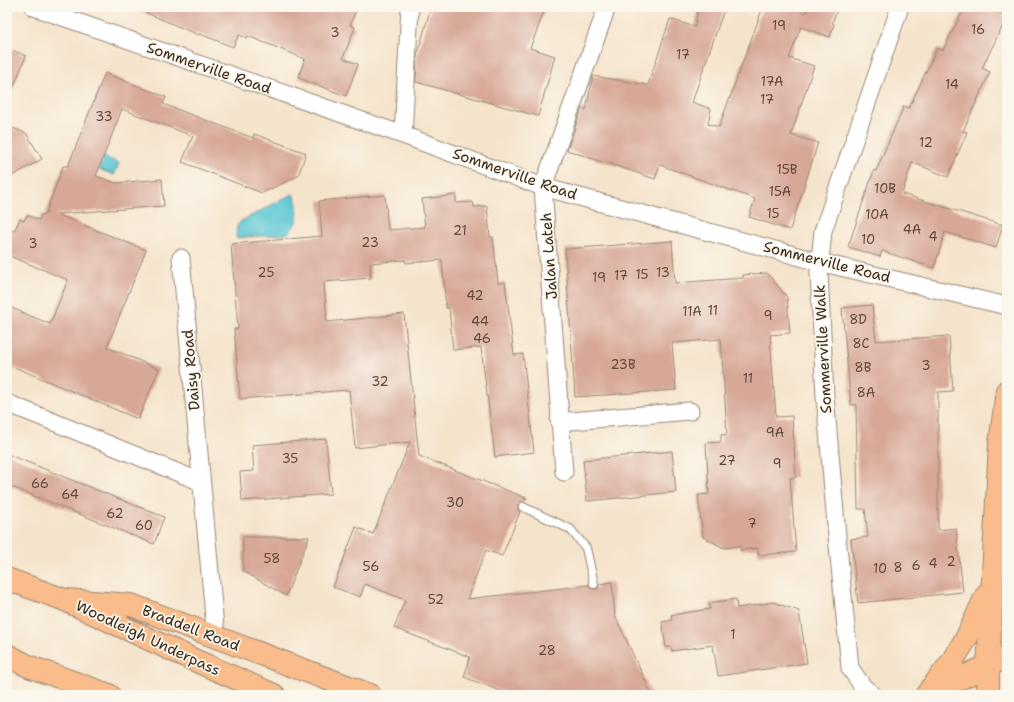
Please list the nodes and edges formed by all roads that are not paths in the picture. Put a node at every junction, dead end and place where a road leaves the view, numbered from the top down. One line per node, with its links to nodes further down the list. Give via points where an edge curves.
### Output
1 (34, 7): 5 (street, Sommerville Road)
2 (410, 7): 5 (street)
3 (607, 7): 6 (street, Jalan Lateh)
4 (900, 7): 8 (street, Sommerville Walk, via 823,231)
5 (403, 135): 6 (street, Sommerville Road)
6 (544, 187): 8 (street, Sommerville Road); 13 (street, Jalan Lateh)
7 (181, 258): 15 (street, Daisy Road)
8 (819, 262): 9 (street, Sommerville Road); 31 (street, Sommerville Walk, via 836,529 850,668 863,687)
9 (1007, 306)
10 (1007, 391): 19 (main road, via 1000,444)
11 (7, 403): 15 (street)
12 (690, 411): 13 (street)
13 (559, 420): 14 (street, Jalan Lateh)
14 (564, 472)
15 (201, 482): 21 (street, Daisy Road)
16 (522, 506): 18 (lane, via 570,529 586,548)
17 (7, 579): 20 (main road, Braddell Road)
18 (594, 584)
19 (992, 584): 25 (main road); 26 (main road, via 967,637 951,663)
20 (65, 600): 21 (main road, Braddell Road, via 131,605); 29 (main road, Woodleigh Underpass)
21 (216, 638): 30 (main road, Braddell Road)
22 (7, 655): 24 (main road)
23 (1007, 657): 25 (main road)
24 (28, 666): 27 (main road); 28 (main road)
25 (997, 669): 26 (main road); 32 (main road); 33 (main road)
26 (926, 694)
27 (91, 695)
28 (109, 695)
29 (274, 695)
30 (370, 695)
31 (873, 695)
32 (988, 695)
33 (1003, 695)

